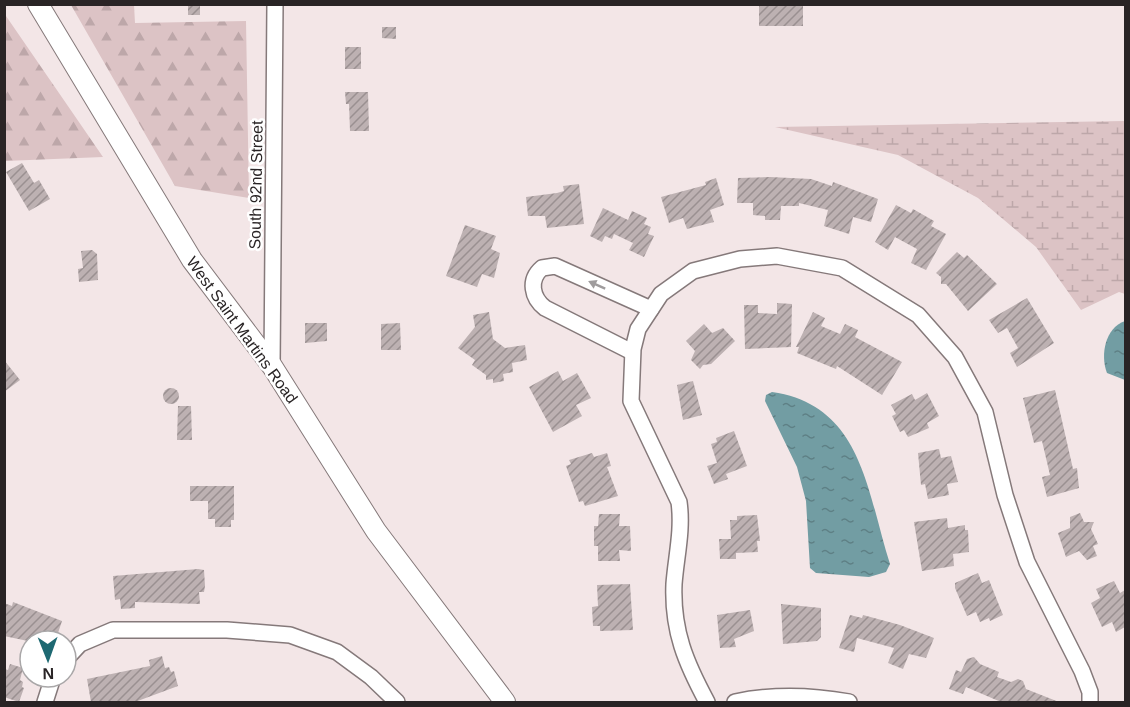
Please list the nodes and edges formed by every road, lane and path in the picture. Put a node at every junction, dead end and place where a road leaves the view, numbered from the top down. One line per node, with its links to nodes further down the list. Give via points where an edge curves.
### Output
1 (38, 4): 5 (main road, West Saint Martins Road, via 192,260)
2 (275, 4): 5 (street, South 92nd Street)
3 (651, 309): 4 (street, via 638,329); 4 (street, one-way to 4, via 555,266 542,268 535,278 537,302); 12 (street, via 660,294 693,271 740,259 777,256 842,268 918,315 955,357 985,412 1005,495 1027,562 1082,671)
4 (632, 352): 9 (street, via 631,401 679,502 675,622 684,657)
5 (272, 366): 8 (main road, West Saint Martins Road, via 376,531)
6 (78, 646): 7 (street, via 113,630 227,630 290,635 337,652)
7 (397, 702)
8 (505, 702)
9 (707, 702)
10 (735, 702): 11 (street, via 813,696)
11 (849, 702)
12 (1090, 702)

